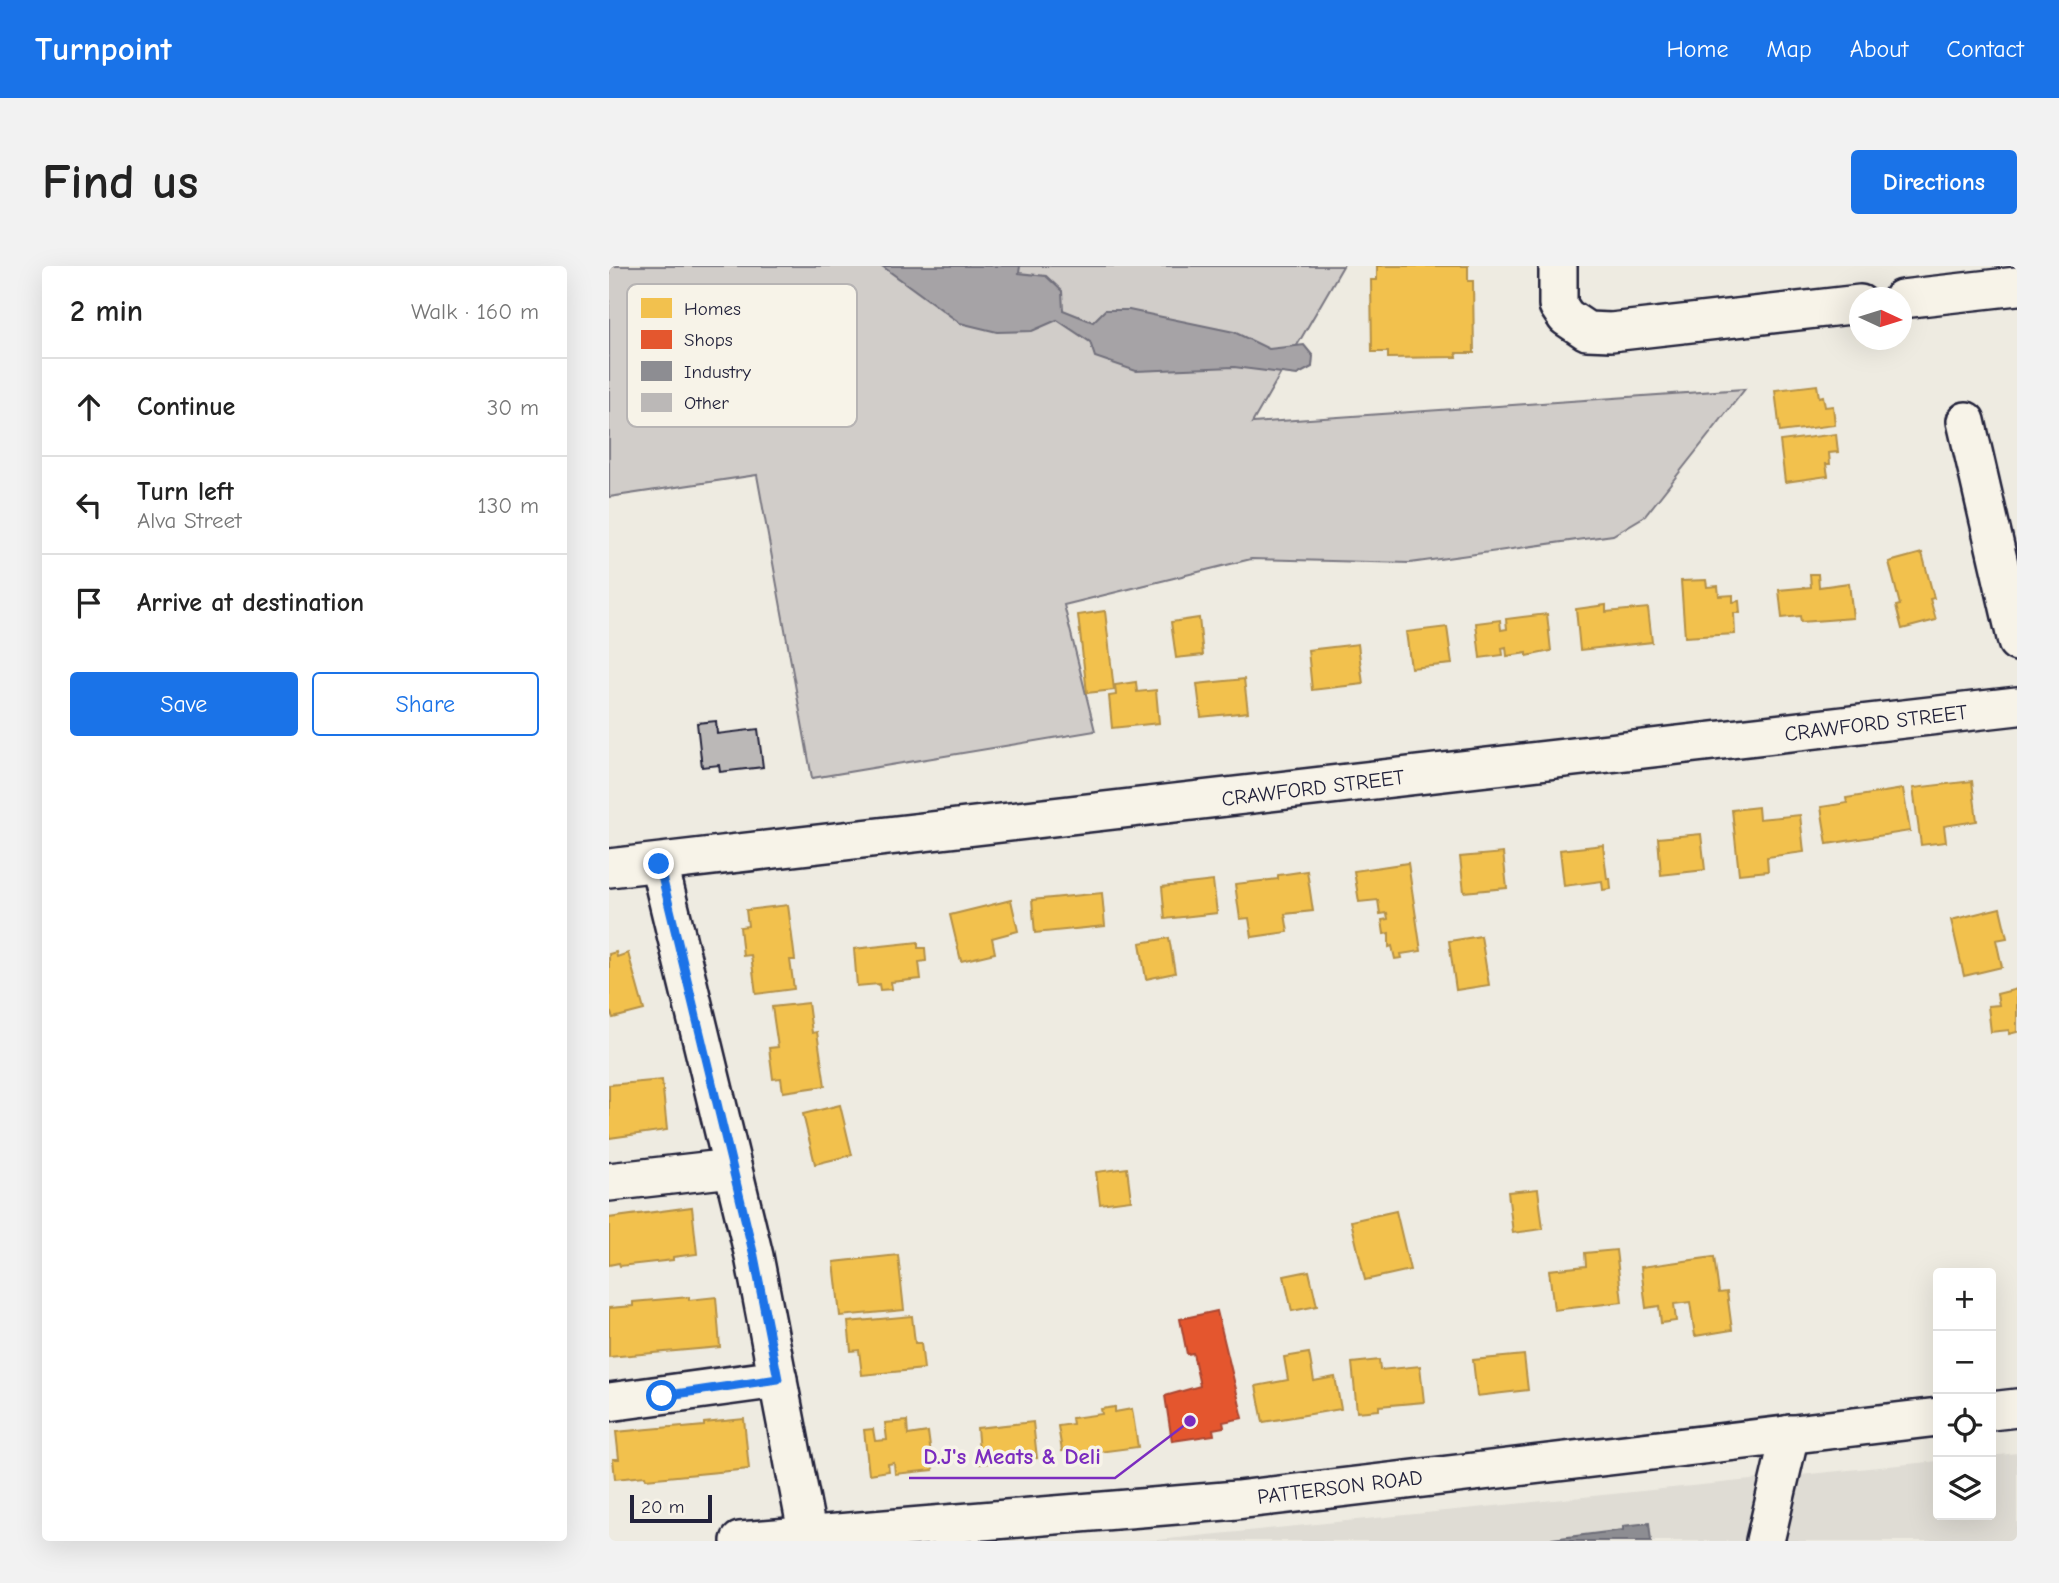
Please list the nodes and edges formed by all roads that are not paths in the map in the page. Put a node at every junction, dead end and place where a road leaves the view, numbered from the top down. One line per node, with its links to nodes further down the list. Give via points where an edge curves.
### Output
1 (1558, 266): 4 (street, via 1558,305 1566,317 1587,331)
2 (2017, 286): 3 (street)
3 (1912, 298)
4 (1849, 305)
5 (1966, 421): 6 (street)
6 (2017, 642)
7 (2017, 706): 8 (street, CRAWFORD STREET)
8 (659, 864): 9 (street, CRAWFORD STREET); 10 (street)
9 (609, 868)
10 (732, 1168): 11 (street); 12 (street)
11 (609, 1182)
12 (778, 1379): 13 (street); 18 (street)
13 (609, 1402)
14 (2017, 1408): 15 (street)
15 (1996, 1410)
16 (1933, 1418): 17 (street, PATTERSON ROAD)
17 (1790, 1434): 18 (street, PATTERSON ROAD, via 1237,1500); 20 (street)
18 (808, 1537): 19 (street, PATTERSON ROAD)
19 (740, 1541)
20 (1765, 1541)

